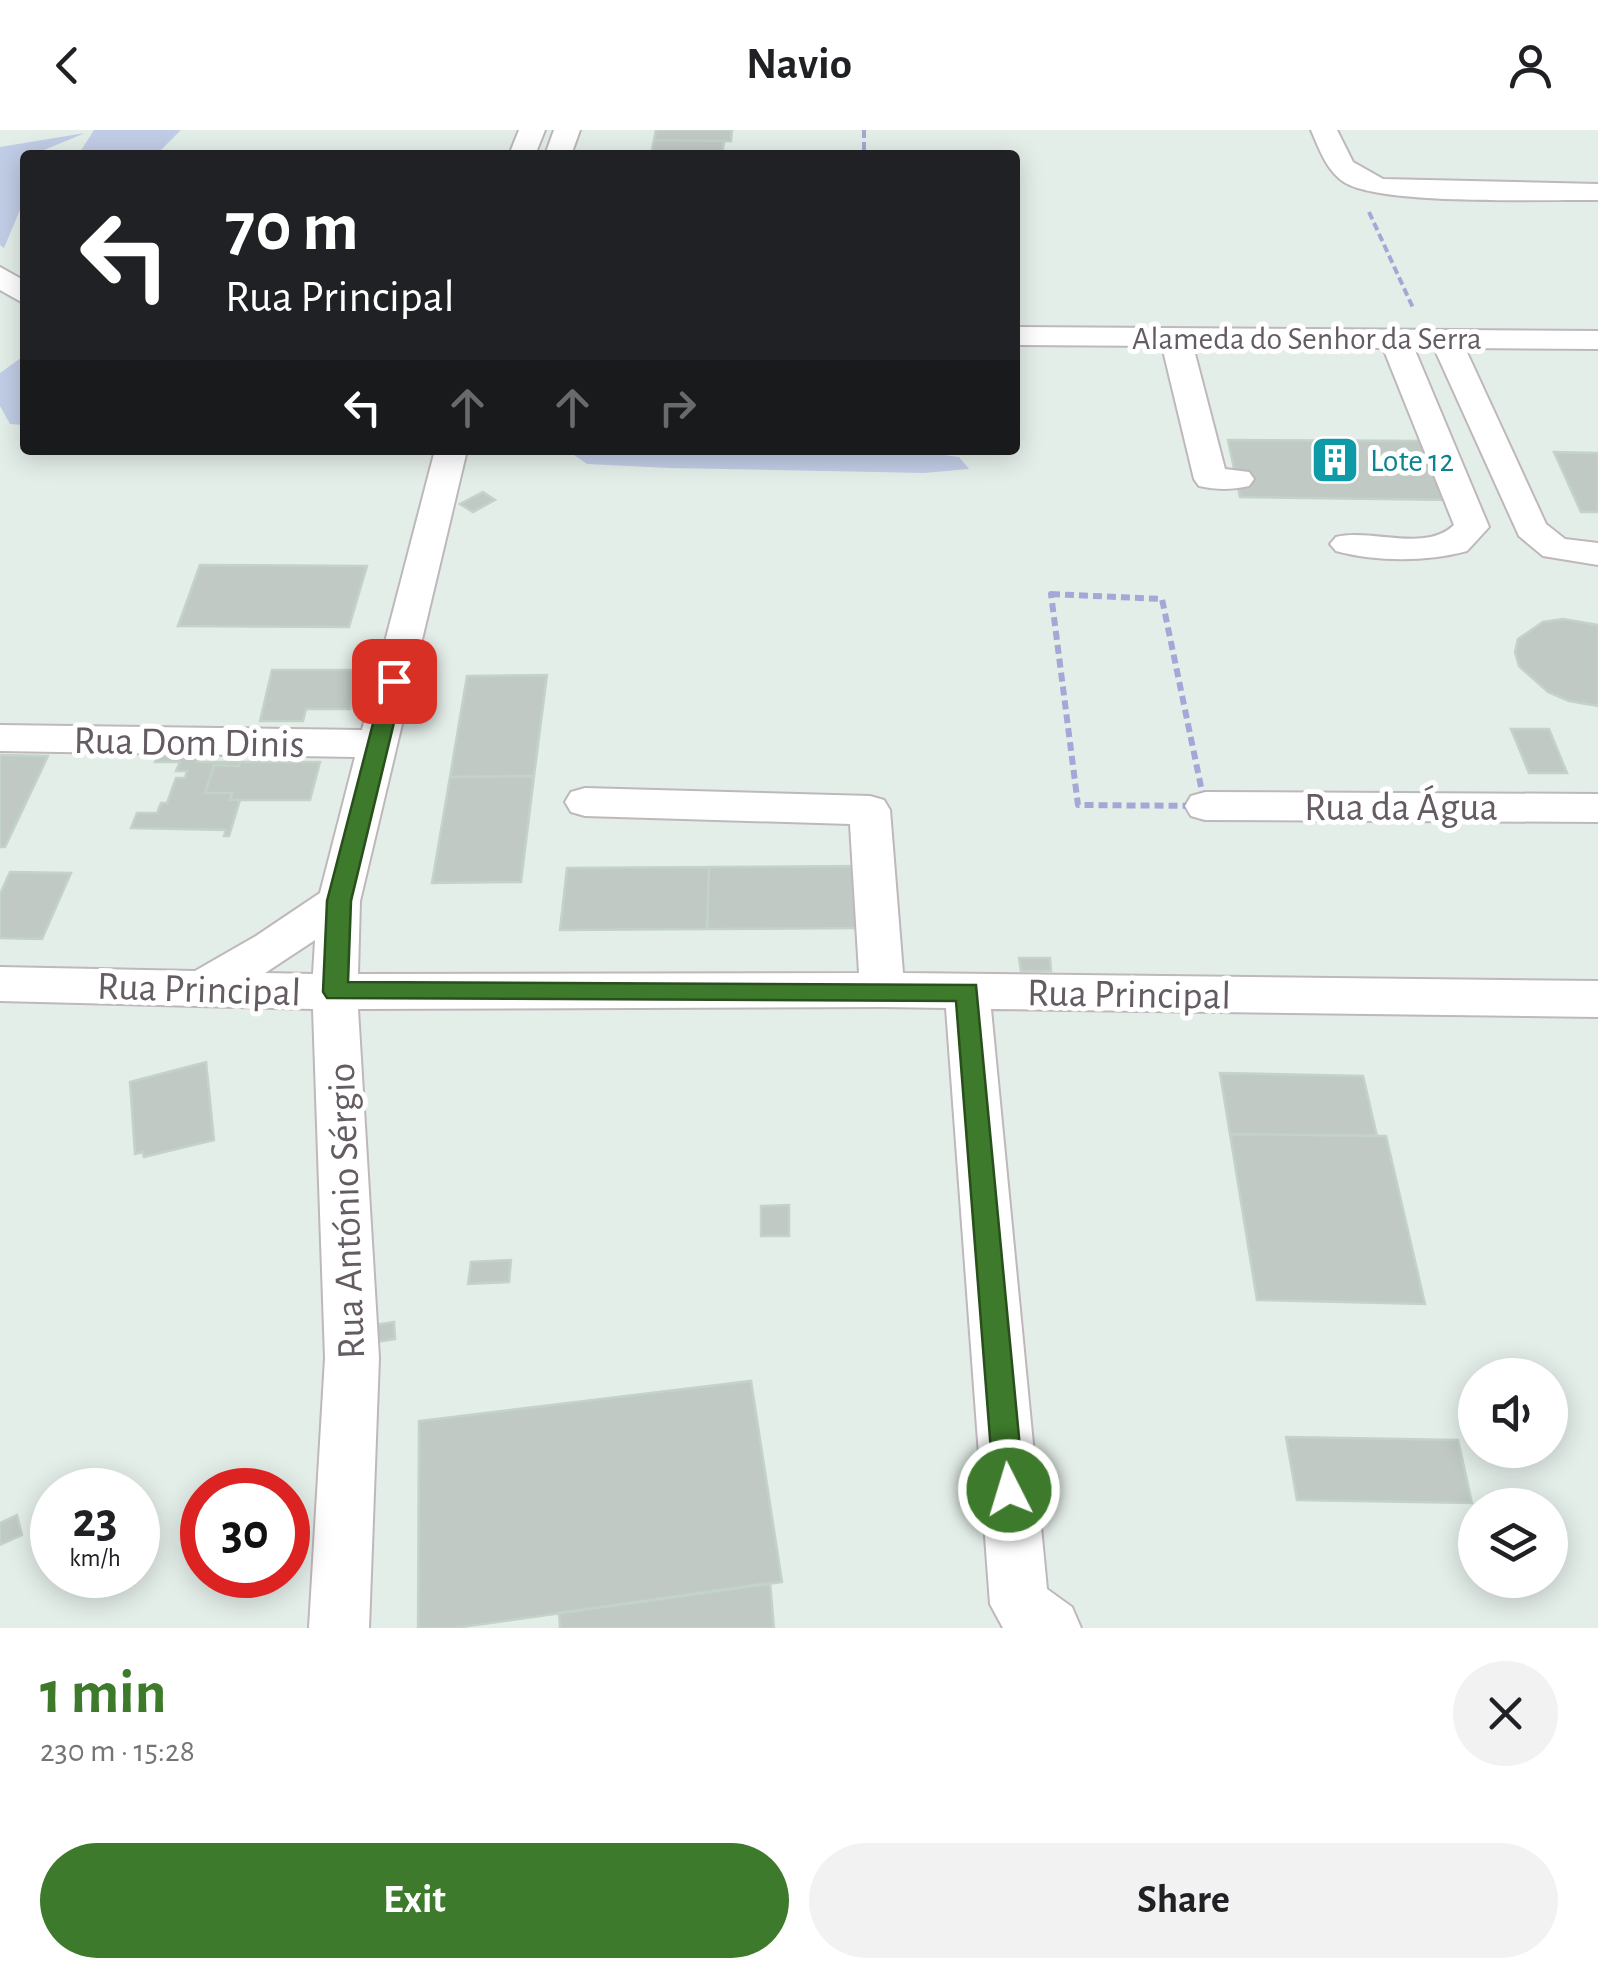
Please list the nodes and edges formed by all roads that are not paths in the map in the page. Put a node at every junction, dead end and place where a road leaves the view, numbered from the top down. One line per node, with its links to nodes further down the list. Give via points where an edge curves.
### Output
1 (1324, 130): 2 (street, via 1340,165 1363,182 1412,190)
2 (1598, 192)
3 (0, 276): 4 (street)
4 (20, 291)
5 (1020, 336): 6 (street, Alameda do Senhor da Serra)
6 (1175, 338): 7 (street, Alameda do Senhor da Serra); 10 (street, via 1211,478)
7 (1422, 339): 8 (street, Alameda do Senhor da Serra); 11 (street, via 1472,527 1455,544); 12 (street, via 1522,489 1531,528 1555,548)
8 (1598, 340)
9 (450, 455): 14 (street, Rua António Sérgio)
10 (1236, 478)
11 (1348, 544)
12 (1598, 554)
13 (0, 738): 14 (street, Rua Dom Dinis)
14 (378, 744): 18 (street, Rua António Sérgio)
15 (584, 802): 21 (street, via 870,810)
16 (1205, 806): 17 (street, Rua da Água)
17 (1598, 808)
18 (339, 901): 20 (street); 23 (street, Rua António Sérgio)
19 (0, 984): 20 (street, Rua Principal)
20 (199, 990): 23 (street, Rua Principal)
21 (882, 990): 22 (street, Rua Principal); 23 (street, Rua Principal)
22 (968, 991): 24 (street, Rua Principal); 26 (street, via 1019,1604)
23 (335, 992): 25 (street, Rua António Sérgio, via 352,1358)
24 (1598, 999)
25 (339, 1628)
26 (1051, 1628)

